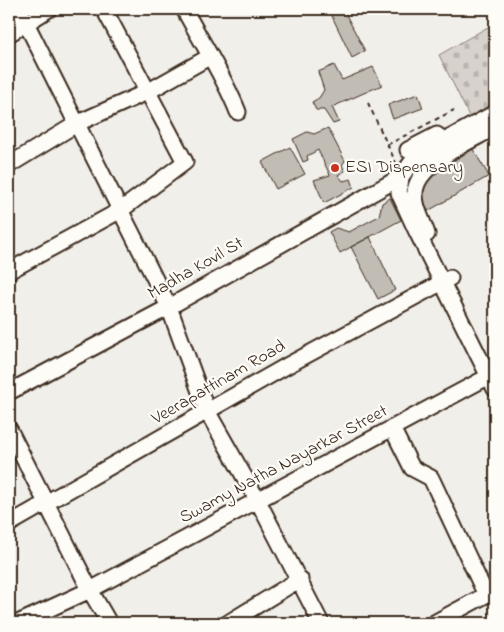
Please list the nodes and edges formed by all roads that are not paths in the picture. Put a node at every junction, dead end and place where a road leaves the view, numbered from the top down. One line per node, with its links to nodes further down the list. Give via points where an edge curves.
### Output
1 (18, 9): 5 (street)
2 (49, 9): 5 (street)
3 (104, 9): 8 (street)
4 (184, 9): 7 (street)
5 (26, 23): 6 (street); 12 (street)
6 (9, 34)
7 (209, 57): 8 (street); 9 (street, via 230,90)
8 (149, 91): 12 (street); 17 (street, via 185,162)
9 (238, 112)
10 (495, 113): 16 (street, via 411,163)
11 (457, 117): 14 (street)
12 (78, 124): 15 (street); 17 (street)
13 (495, 127): 19 (street, via 438,160 419,176 415,193 418,209)
14 (408, 150)
15 (9, 165)
16 (402, 177): 19 (street, via 399,193 405,209); 20 (street, Madha Kovil St)
17 (121, 210): 18 (street); 20 (street)
18 (9, 271)
19 (446, 280): 21 (street); 23 (street, Veerapattinam Road)
20 (168, 307): 22 (street, Madha Kovil St); 23 (street)
21 (494, 377): 24 (street, Swamy Natha Nayarkar Street)
22 (9, 392)
23 (207, 411): 26 (street); 27 (street, Veerapattinam Road)
24 (392, 428): 26 (street, Swamy Natha Nayarkar Street); 31 (street, via 412,468 431,478)
25 (9, 429): 27 (street)
26 (258, 501): 29 (street); 30 (street, Swamy Natha Nayarkar Street)
27 (46, 503): 28 (street, Veerapattinam Road); 30 (street)
28 (9, 524)
29 (300, 579): 34 (street); 35 (street)
30 (90, 590): 32 (street, Swamy Natha Nayarkar Street); 33 (street)
31 (490, 593): 36 (street)
32 (18, 623)
33 (109, 623)
34 (228, 623)
35 (321, 623)
36 (434, 623)

